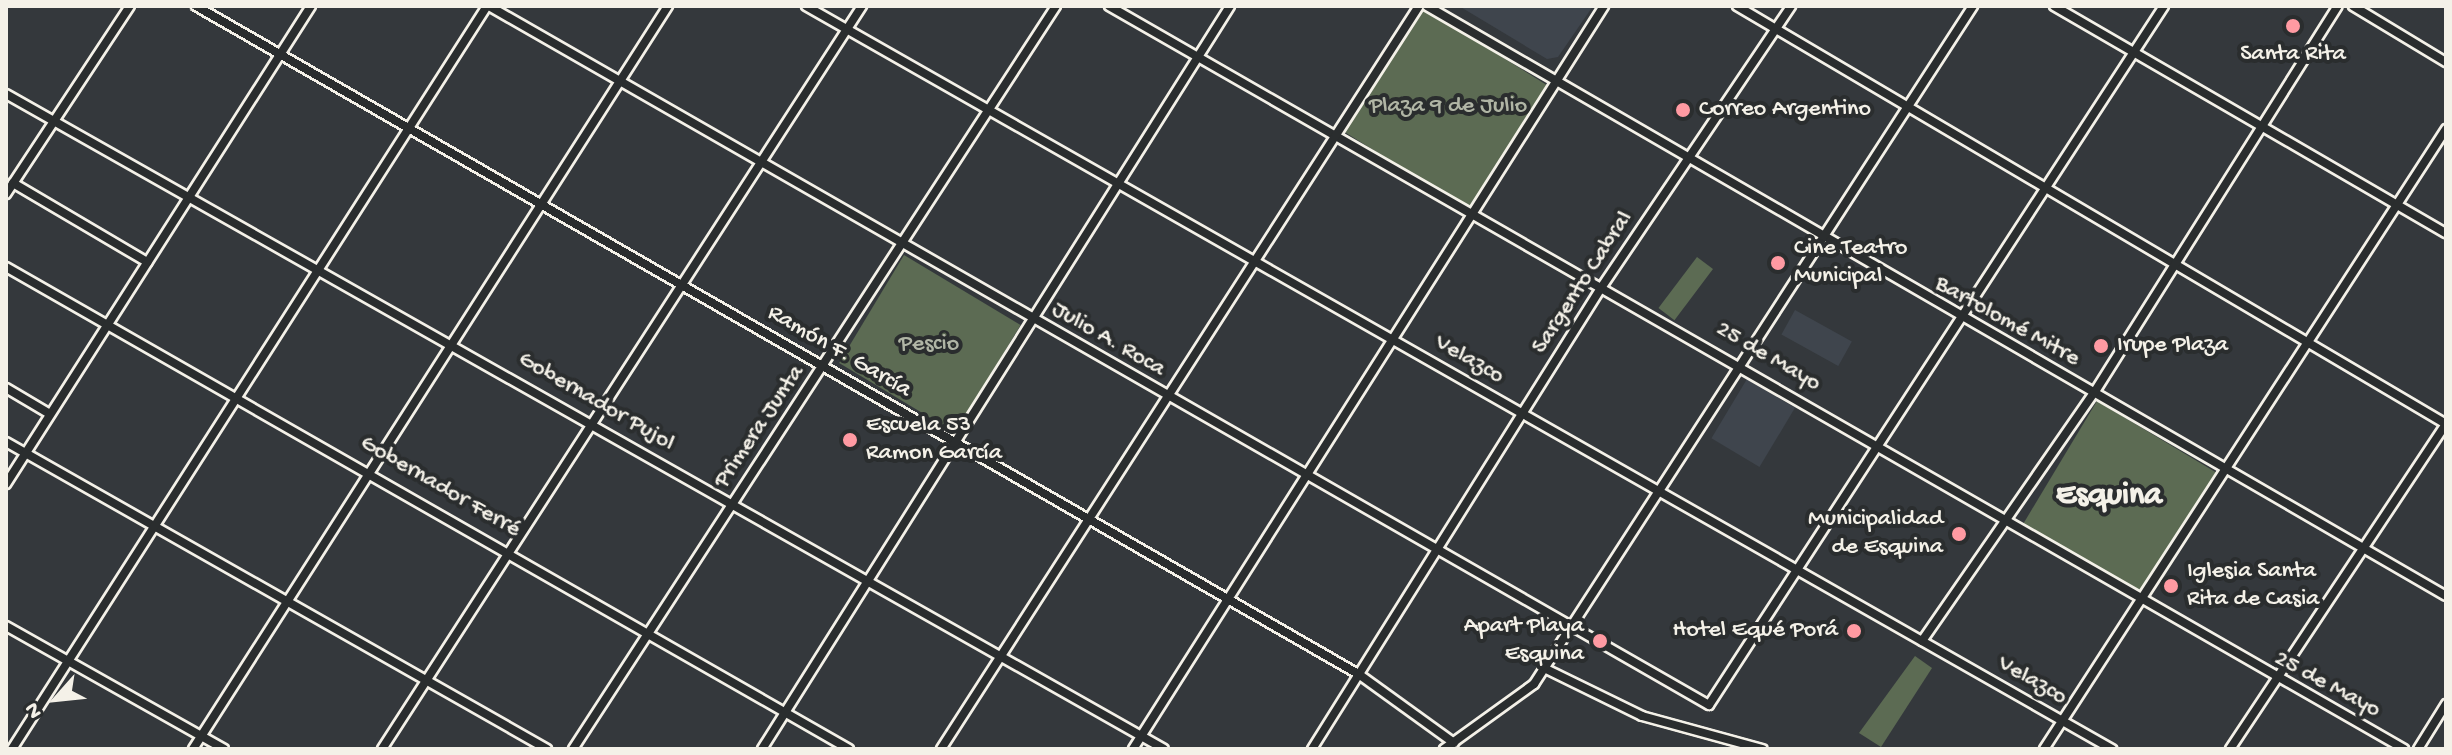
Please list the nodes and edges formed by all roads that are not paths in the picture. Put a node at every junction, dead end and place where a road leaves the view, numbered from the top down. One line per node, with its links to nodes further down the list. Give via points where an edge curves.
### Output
1 (130, 6): 32 (street)
2 (196, 6): 24 (street, Ramón F. García)
3 (311, 6): 24 (street)
4 (488, 6): 27 (street, Julio A. Roca); 34 (street)
5 (668, 6): 27 (street)
6 (806, 6): 21 (street, Velazco)
7 (862, 6): 21 (street)
8 (1056, 6): 31 (street, Primera Junta)
9 (1109, 6): 25 (street, 25 de Mayo)
10 (1230, 6): 25 (street)
11 (1419, 6): 36 (street)
12 (1427, 6): 28 (street, Bartolomé Mitre)
13 (1604, 6): 28 (street)
14 (1737, 6): 22 (street)
15 (1791, 6): 22 (street, Sargento Cabral)
16 (1973, 6): 30 (street)
17 (2054, 6): 23 (street)
18 (2164, 6): 23 (street)
19 (2338, 6): 33 (street)
20 (2353, 6): 26 (street)
21 (847, 29): 31 (street, Velazco); 38 (street)
22 (1776, 29): 30 (street); 37 (street, Sargento Cabral)
23 (2135, 52): 33 (street); 41 (street)
24 (280, 54): 34 (street, Ramón F. García); 43 (street)
25 (1195, 59): 36 (street, 25 de Mayo); 40 (street)
26 (2446, 62)
27 (619, 81): 38 (street, Julio A. Roca); 44 (street)
28 (1554, 84): 37 (street, Bartolomé Mitre); 46 (street)
29 (6, 94): 32 (street, Gobernador Pujol)
30 (1910, 108): 41 (street); 48 (street)
31 (989, 110): 40 (street, Velazco); 49 (street, Primera Junta)
32 (52, 122): 39 (street); 43 (street, Gobernador Pujol)
33 (2263, 123): 45 (street); 52 (street)
34 (407, 127): 44 (street, Ramón F. García); 54 (street)
35 (2446, 129): 45 (street)
36 (1334, 137): 46 (street, 25 de Mayo); 50 (street)
37 (1687, 162): 48 (street, Bartolomé Mitre); 56 (street, Sargento Cabral)
38 (761, 163): 49 (street, Julio A. Roca); 55 (street)
39 (13, 183): 42 (street); 51 (street)
40 (1117, 183): 50 (street, Velazco); 57 (street)
41 (2046, 188): 52 (street); 58 (street)
42 (6, 194)
43 (187, 200): 51 (street); 54 (street, Gobernador Pujol)
44 (539, 203): 55 (street, Ramón F. García); 60 (street)
45 (2397, 205): 47 (street); 62 (street)
46 (1472, 215): 56 (street, 25 de Mayo); 61 (street)
47 (2446, 233)
48 (1824, 241): 58 (street, Bartolomé Mitre); 63 (street)
49 (903, 245): 57 (street, Julio A. Roca); 64 (street, Primera Junta)
50 (1254, 261): 61 (street, Velazco); 68 (street)
51 (147, 262): 59 (street)
52 (2175, 264): 62 (street); 66 (street)
53 (6, 267): 59 (street, Gobernador Ferré)
54 (315, 269): 60 (street, Gobernador Pujol); 67 (street)
55 (681, 284): 64 (street, Ramón F. García); 72 (street)
56 (1601, 288): 63 (street, 25 de Mayo); 70 (street, Sargento Cabral)
57 (1031, 319): 68 (street, Julio A. Roca); 73 (street)
58 (1961, 319): 66 (street, Bartolomé Mitre); 75 (street)
59 (108, 324): 67 (street, Gobernador Ferré); 69 (street)
60 (448, 340): 72 (street, Gobernador Pujol); 77 (street)
61 (1393, 340): 70 (street, Velazco); 79 (street)
62 (2308, 343): 71 (street); 78 (street)
63 (1742, 363): 75 (street, 25 de Mayo); 81 (street)
64 (825, 367): 73 (street, Ramón F. García); 82 (street, Primera Junta)
65 (6, 388): 69 (street)
66 (2094, 393): 78 (street, Bartolomé Mitre); 84 (street)
67 (238, 396): 77 (street, Gobernador Ferré); 85 (street)
68 (1167, 397): 79 (street, Julio A. Roca); 83 (street)
69 (50, 414): 76 (street)
70 (1523, 414): 81 (street, Velazco); 88 (street, Sargento Cabral)
71 (2446, 424): 86 (street)
72 (593, 425): 82 (street, Gobernador Pujol); 87 (street)
73 (953, 440): 83 (street, Ramón F. García); 90 (street)
74 (6, 442): 76 (street)
75 (1880, 444): 84 (street, 25 de Mayo); 89 (street)
76 (26, 453): 80 (street); 85 (street)
77 (367, 468): 87 (street, Gobernador Ferré); 94 (street)
78 (2223, 473): 86 (street, Bartolomé Mitre); 93 (street)
79 (1307, 478): 88 (street, Julio A. Roca); 92 (street)
80 (6, 484)
81 (1659, 492): 89 (street, Velazco); 96 (street)
82 (732, 503): 90 (street, Gobernador Pujol); 97 (street, Primera Junta)
83 (1089, 518): 92 (street, Ramón F. García); 99 (street)
84 (2007, 519): 93 (street, 25 de Mayo); 98 (street)
85 (154, 528): 94 (street); 100 (street)
86 (2363, 548): 91 (street, Bartolomé Mitre); 104 (street)
87 (509, 551): 97 (street, Gobernador Ferré); 103 (street)
88 (1435, 551): 96 (street, Julio A. Roca); 102 (street, Sargento Cabral)
89 (1799, 571): 96 (street, Julio A. Roca, via 1709,705); 98 (street, Velazco)
90 (867, 581): 99 (street, Gobernador Pujol); 106 (street)
91 (2446, 596)
92 (1230, 599): 102 (street, Ramón F. García); 109 (street)
93 (2141, 601): 104 (street, 25 de Mayo); 107 (street)
94 (286, 603): 103 (street); 108 (street)
95 (6, 626): 100 (street)
96 (1571, 630): 101 (street)
97 (648, 632): 106 (street, Gobernador Ferré); 116 (street, Primera Junta)
98 (1922, 641): 107 (street, Velazco)
99 (997, 657): 109 (street, Gobernador Pujol); 119 (street)
100 (68, 661): 108 (street); 111 (street)
101 (1544, 668): 110 (street, via 1511,704); 124 (street, via 1632,713)
102 (1360, 675): 110 (street, Ramón F. García); 122 (street, Sargento Cabral)
103 (423, 682): 114 (street); 115 (street)
104 (2279, 683): 127 (street); 128 (street, 25 de Mayo)
105 (2446, 704): 129 (street)
106 (785, 712): 117 (street); 118 (street, Gobernador Ferré)
107 (2062, 721): 125 (street); 126 (street, Velazco)
108 (201, 737): 112 (street); 113 (street)
109 (1141, 737): 120 (street); 121 (street, Gobernador Pujol)
110 (1454, 743): 123 (street)
111 (12, 749)
112 (193, 749)
113 (224, 749)
114 (382, 749)
115 (547, 749)
116 (573, 749)
117 (762, 749)
118 (849, 749)
119 (941, 749)
120 (1133, 749)
121 (1164, 749)
122 (1312, 749)
123 (1444, 749)
124 (1763, 749)
125 (2044, 749)
126 (2112, 749)
127 (2230, 749)
128 (2404, 749)
129 (2418, 749)

